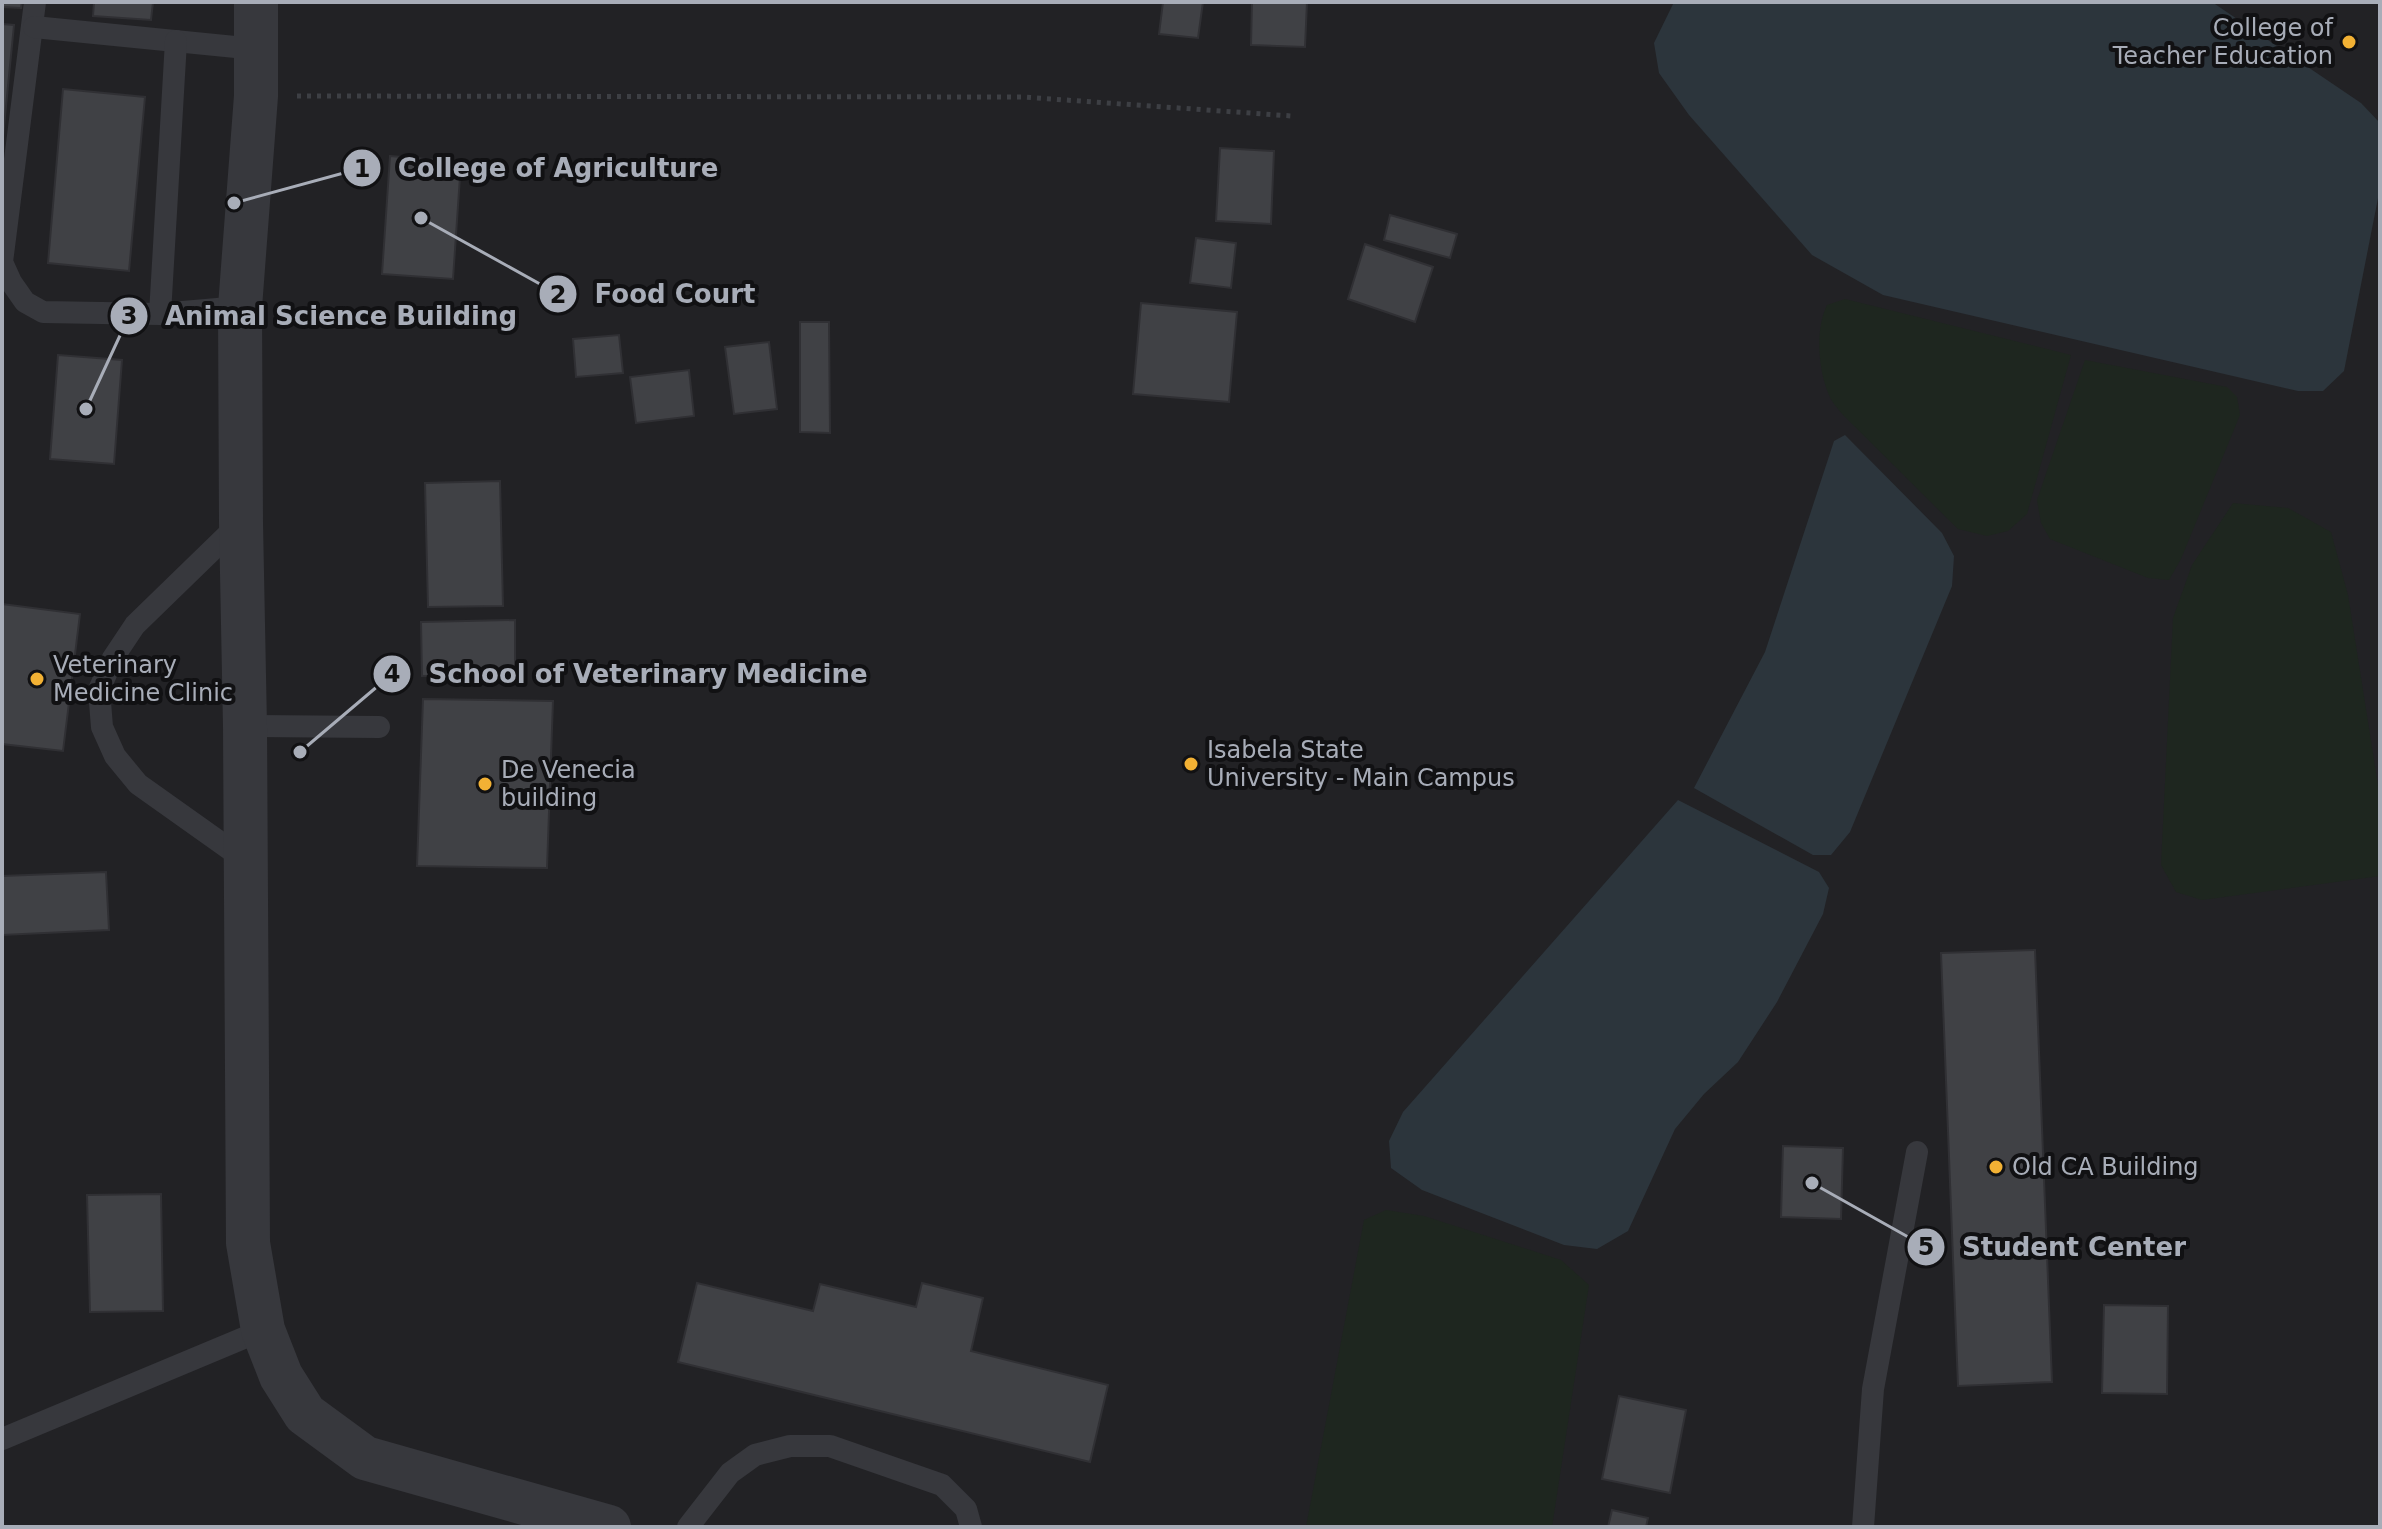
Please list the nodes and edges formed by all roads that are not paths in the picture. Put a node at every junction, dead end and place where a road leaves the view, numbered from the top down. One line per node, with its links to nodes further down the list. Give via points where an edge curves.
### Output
1 (35, 2): 3 (lane)
2 (256, 2): 5 (street)
3 (34, 27): 4 (lane); 7 (lane, via 2,262 25,302 43,312)
4 (176, 41): 5 (lane); 7 (lane)
5 (256, 49): 6 (street)
6 (240, 307): 7 (lane); 8 (street)
7 (160, 314)
8 (241, 522): 9 (street); 11 (lane, via 135,625 99,690 102,727 122,766 138,784)
9 (245, 726): 10 (lane); 11 (street)
10 (379, 727)
11 (245, 860): 13 (street, via 248,1243)
12 (1917, 1152): 18 (lane, via 1873,1389)
13 (263, 1330): 14 (lane); 15 (street, via 281,1376 305,1414 365,1458)
14 (2, 1439)
15 (609, 1527)
16 (688, 1527): 17 (lane, via 730,1473 755,1455 790,1446 830,1446 942,1485 966,1509)
17 (971, 1527)
18 (1863, 1527)

